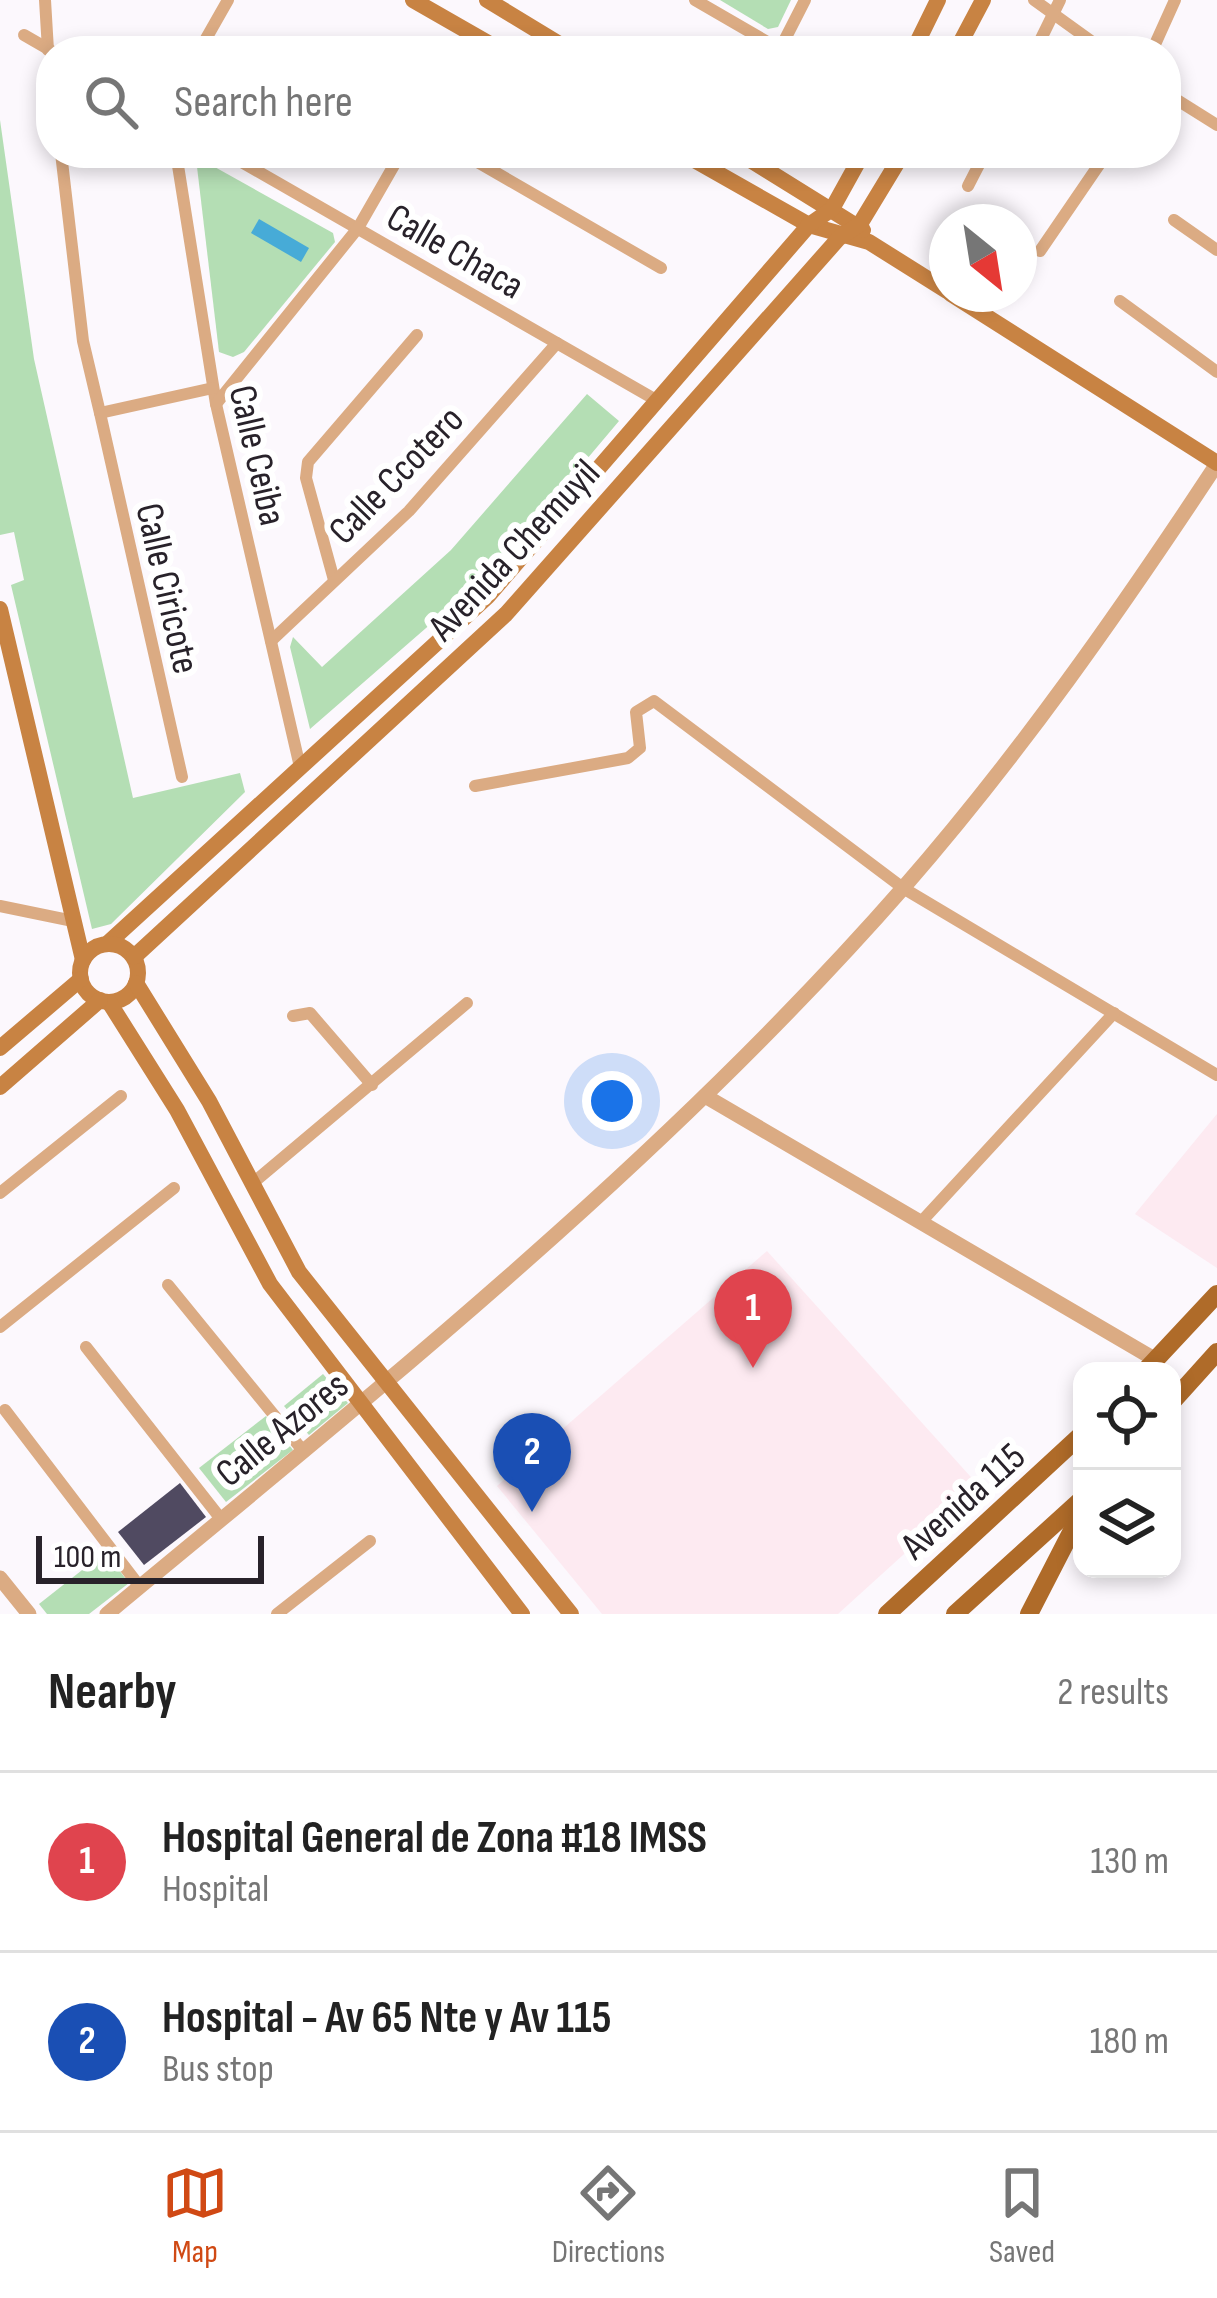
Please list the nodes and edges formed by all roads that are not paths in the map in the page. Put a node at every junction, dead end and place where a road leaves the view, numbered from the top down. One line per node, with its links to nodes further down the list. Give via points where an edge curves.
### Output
1 (45, 0): 14 (street)
2 (228, 0): 15 (street)
3 (412, 0): 16 (main road)
4 (487, 0): 17 (main road)
5 (695, 0): 18 (street)
6 (805, 0): 19 (street)
7 (938, 0): 20 (main road)
8 (983, 0): 21 (main road)
9 (1034, 0): 12 (street)
10 (1060, 0): 12 (street)
11 (1175, 0): 24 (street)
12 (1053, 14): 22 (street); 23 (street)
13 (24, 35): 25 (street)
14 (49, 36)
15 (208, 36)
16 (476, 36)
17 (546, 36)
18 (758, 36)
19 (788, 36)
20 (921, 36)
21 (964, 36)
22 (1042, 36)
23 (1085, 36)
24 (1159, 36)
25 (36, 42)
26 (1181, 102): 27 (street)
27 (1217, 125)
28 (63, 168): 59 (street, Calle Ciricote)
29 (178, 168): 56 (street, Calle Ceiba)
30 (252, 168): 44 (street, Calle Chaca)
31 (392, 168): 44 (street)
32 (488, 168): 49 (street)
33 (708, 168): 43 (main road)
34 (765, 168): 40 (main road)
35 (855, 168): 40 (main road, Avenida Chemuyil)
36 (894, 168): 42 (main road, Avenida Chemuyil)
37 (977, 168): 39 (street)
38 (1097, 168): 48 (street)
39 (968, 186)
40 (832, 209): 42 (main road); 43 (main road, Avenida Chemuyil)
41 (1174, 220): 47 (street)
42 (860, 224): 45 (main road, Avenida Chemuyil); 46 (main road)
43 (809, 225): 45 (main road); 57 (main road, Avenida Chemuyil)
44 (358, 228): 54 (street, Calle Chaca); 58 (street)
45 (839, 238): 46 (main road); 64 (main road, Avenida Chemuyil)
46 (869, 242): 50 (main road)
47 (1217, 250)
48 (1040, 251)
49 (661, 268)
50 (929, 280)
51 (1120, 301): 55 (street)
52 (979, 312): 60 (main road)
53 (417, 334): 61 (street, via 305,469)
54 (557, 344): 57 (street, Calle Chaca); 61 (street, Calle Ccotero, via 409,512)
55 (1217, 372)
56 (213, 388): 58 (street, Calle Ceiba); 59 (street)
57 (656, 400): 62 (main road, Avenida Chemuyil)
58 (216, 404): 65 (street, Calle Ceiba)
59 (100, 413): 67 (street, Calle Ciricote)
60 (1217, 464): 69 (street, Calle Azores, via 1070,685)
61 (334, 580): 65 (street, Calle Ccotero)
62 (488, 596): 64 (street); 66 (main road, Avenida Chemuyil)
63 (0, 609): 71 (main road)
64 (506, 614): 73 (main road, Avenida Chemuyil)
65 (271, 641): 66 (street, Calle Ceiba)
66 (300, 767): 72 (main road, Avenida Chemuyil)
67 (182, 777)
68 (476, 786): 69 (street, via 628,758 640,748 636,712 654,701)
69 (903, 888): 78 (street); 86 (street, Calle Azores)
70 (0, 906): 71 (street)
71 (73, 921): 74 (main road)
72 (107, 944): 73 (main road); 74 (main road)
73 (134, 957): 75 (main road)
74 (82, 970): 76 (main road); 80 (main road)
75 (136, 983): 76 (main road, via 125,997); 87 (main road)
76 (105, 1001): 84 (main road); 100 (main road, via 177,1109 270,1284)
77 (467, 1003): 83 (street)
78 (1114, 1013): 82 (street); 90 (street)
79 (292, 1016): 83 (street, via 310,1013 322,1023)
80 (8, 1031): 81 (main road)
81 (0, 1048)
82 (1217, 1075)
83 (372, 1085): 87 (street)
84 (0, 1087)
85 (122, 1096): 89 (street)
86 (705, 1096): 90 (street); 98 (street, Calle Azores)
87 (253, 1183): 98 (main road, via 299,1272)
88 (174, 1188): 93 (street)
89 (0, 1193)
90 (921, 1222): 96 (street)
91 (168, 1285): 103 (street)
92 (1217, 1294): 97 (main road)
93 (0, 1327)
94 (86, 1347): 105 (street)
95 (1217, 1352): 99 (main road)
96 (1146, 1362)
97 (1154, 1362)
98 (387, 1384): 100 (street, Calle Azores); 114 (main road)
99 (1181, 1392)
100 (362, 1406): 103 (street, Calle Azores); 113 (main road)
101 (5, 1410): 109 (street)
102 (1073, 1442): 115 (main road, Avenida 115)
103 (304, 1452): 105 (street, Calle Azores)
104 (1073, 1507): 116 (main road, Avenida 115)
105 (221, 1519): 109 (street, Calle Azores)
106 (1073, 1528): 117 (main road)
107 (370, 1541): 112 (street)
108 (0, 1578): 110 (street)
109 (140, 1587): 111 (street, Calle Azores)
110 (29, 1614)
111 (107, 1614)
112 (277, 1614)
113 (522, 1614)
114 (571, 1614)
115 (887, 1614)
116 (956, 1614)
117 (1029, 1614)

